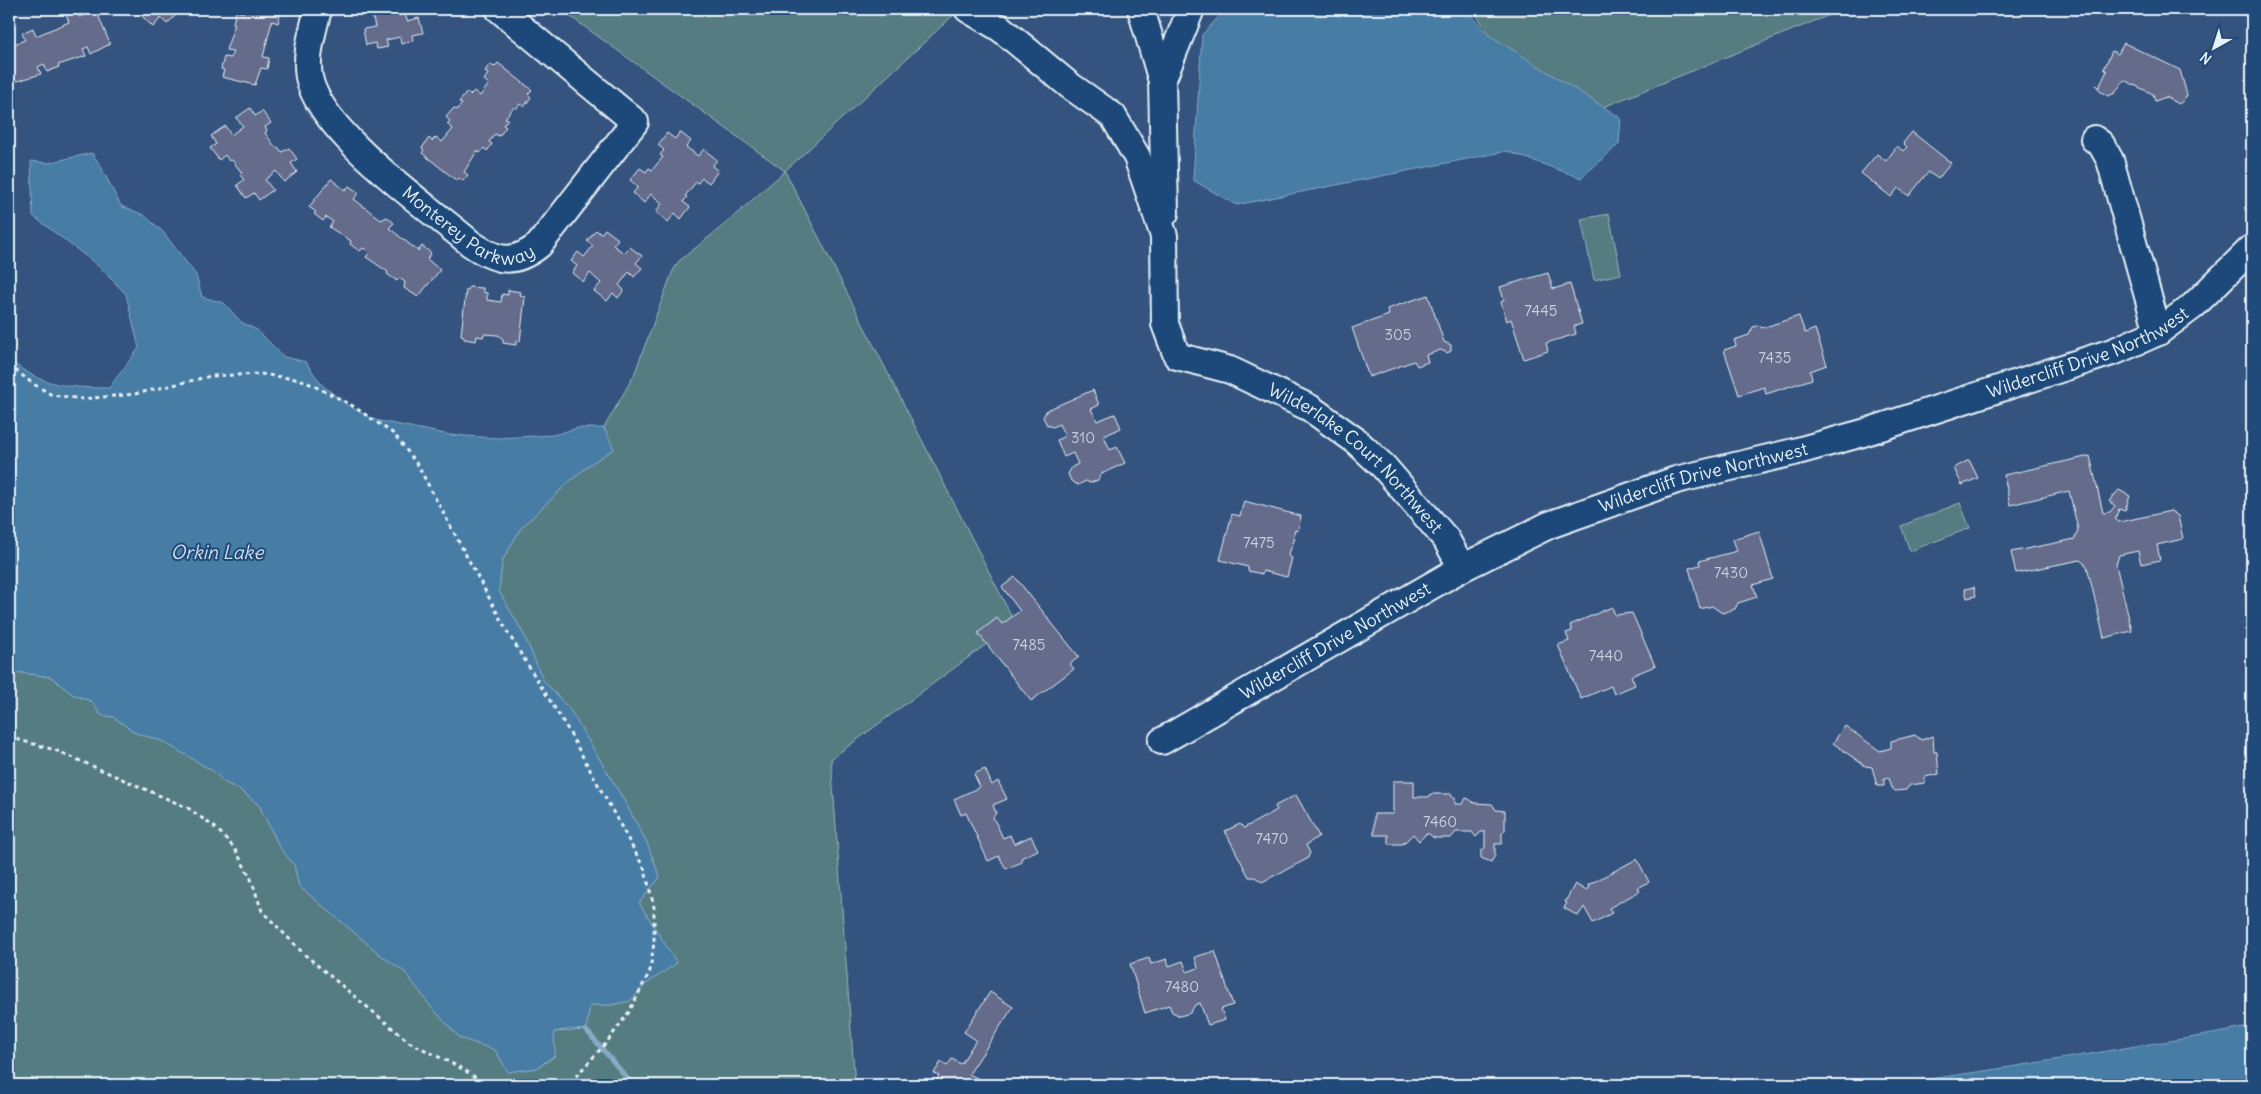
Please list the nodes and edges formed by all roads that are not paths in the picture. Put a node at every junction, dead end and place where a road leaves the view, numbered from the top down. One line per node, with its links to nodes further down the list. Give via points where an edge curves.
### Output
1 (318, 9): 2 (street, Monterey Parkway, via 308,51 309,77 317,100 332,122 365,156 470,243 485,254 512,260 539,245 635,122)
2 (499, 9)
3 (968, 9): 8 (street, via 1000,28 1069,85 1113,116 1137,157)
4 (1141, 9): 6 (street)
5 (1191, 9): 6 (street)
6 (1162, 81): 8 (street)
7 (2094, 139): 10 (street, via 2101,144 2110,160)
8 (1164, 236): 11 (street, Wilderlake Court Northwest, via 1165,324 1177,356 1230,370 1310,408 1356,440 1384,467 1446,539)
9 (2252, 248): 10 (street, Wildercliff Drive Northwest, via 2194,306)
10 (2158, 332): 11 (street, Wildercliff Drive Northwest, via 2116,351 1863,433 1676,480 1614,501 1549,525)
11 (1462, 568): 12 (street, Wildercliff Drive Northwest)
12 (1162, 742)

